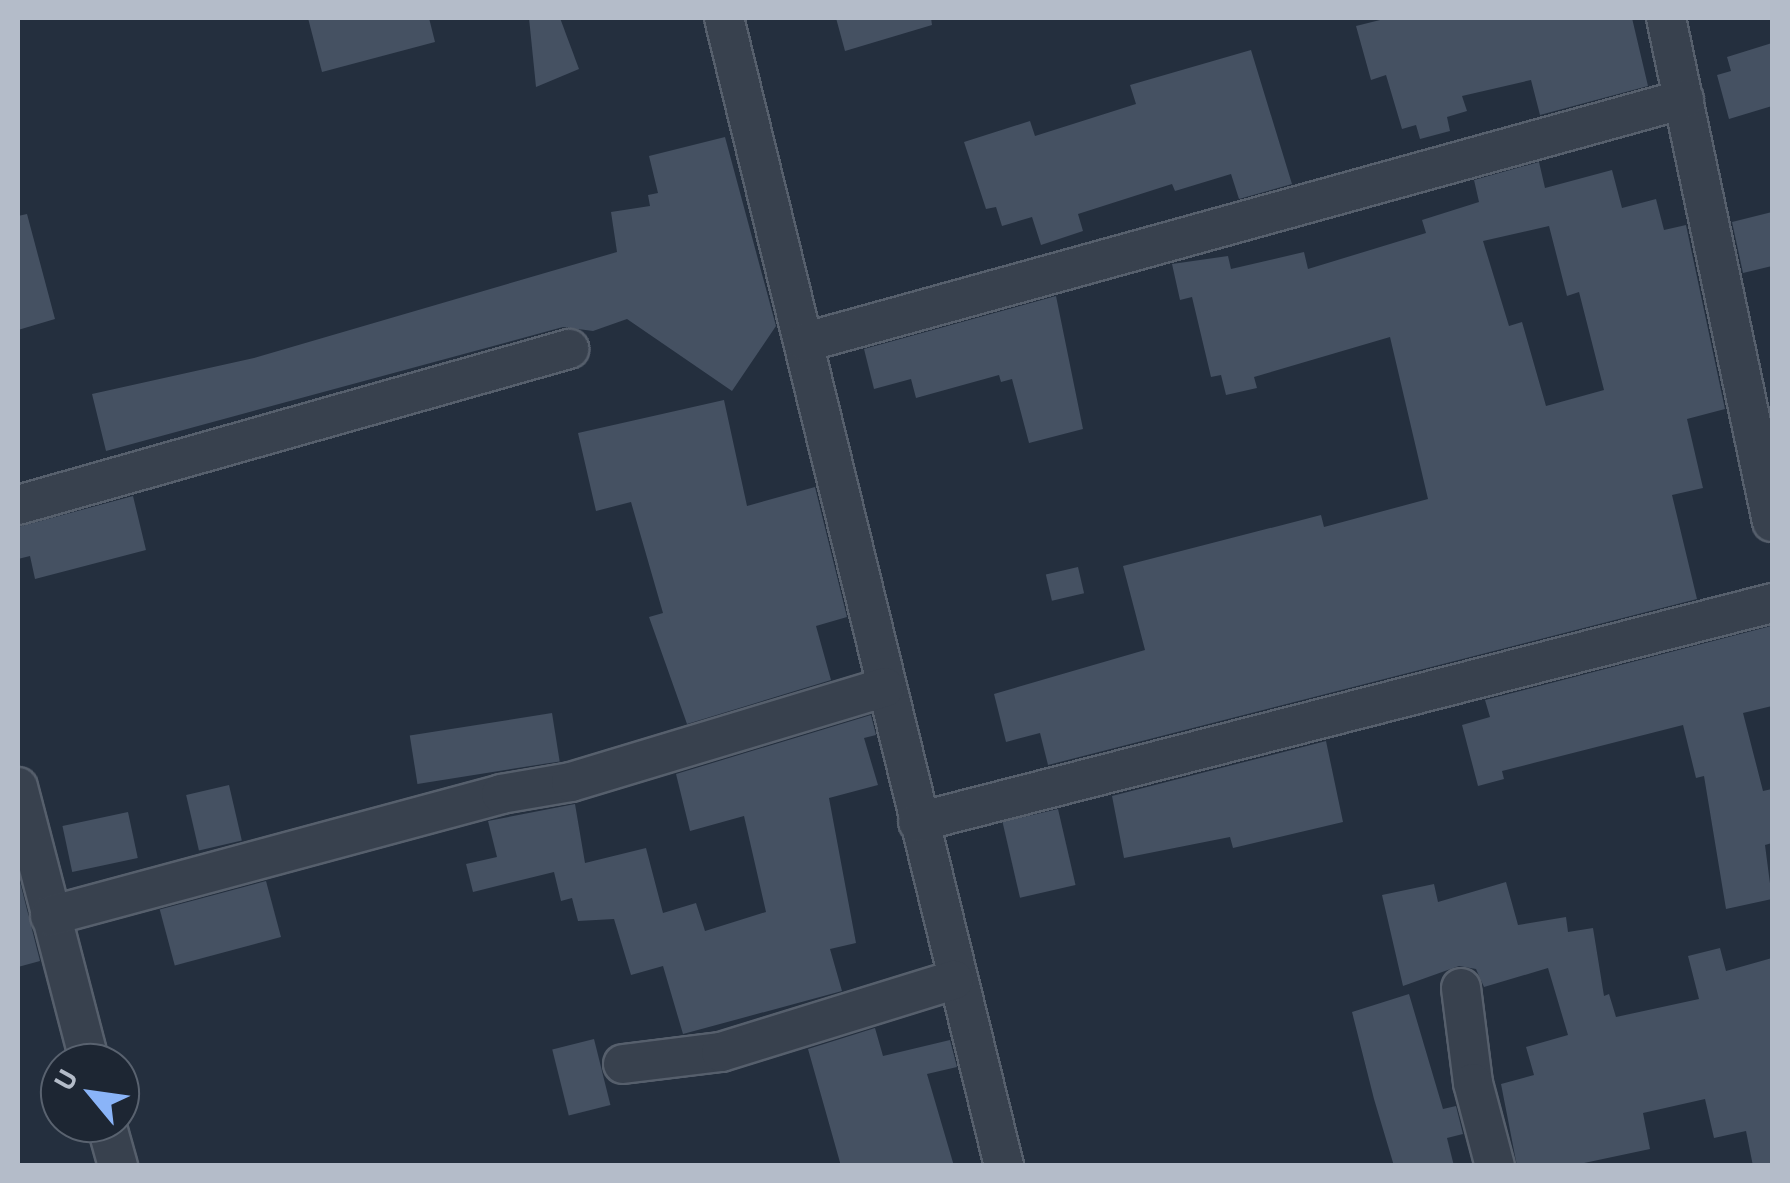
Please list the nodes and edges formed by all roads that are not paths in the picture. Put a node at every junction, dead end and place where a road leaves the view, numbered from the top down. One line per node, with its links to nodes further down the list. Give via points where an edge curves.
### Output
1 (724, 18): 4 (street)
2 (1666, 18): 3 (street)
3 (1684, 99): 4 (street); 6 (street)
4 (806, 342): 10 (street)
5 (569, 349): 7 (street)
6 (1761, 416): 8 (street)
7 (18, 505)
8 (1772, 522)
9 (1772, 603): 12 (street)
10 (885, 687): 12 (street); 13 (street, via 570,782 501,794)
11 (18, 788): 13 (street)
12 (918, 822): 14 (street)
13 (50, 916): 16 (street)
14 (954, 980): 17 (street, via 720,1052); 18 (street)
15 (1461, 988): 19 (street, via 1473,1084)
16 (85, 1043)
17 (623, 1064)
18 (1004, 1166)
19 (1495, 1166)

